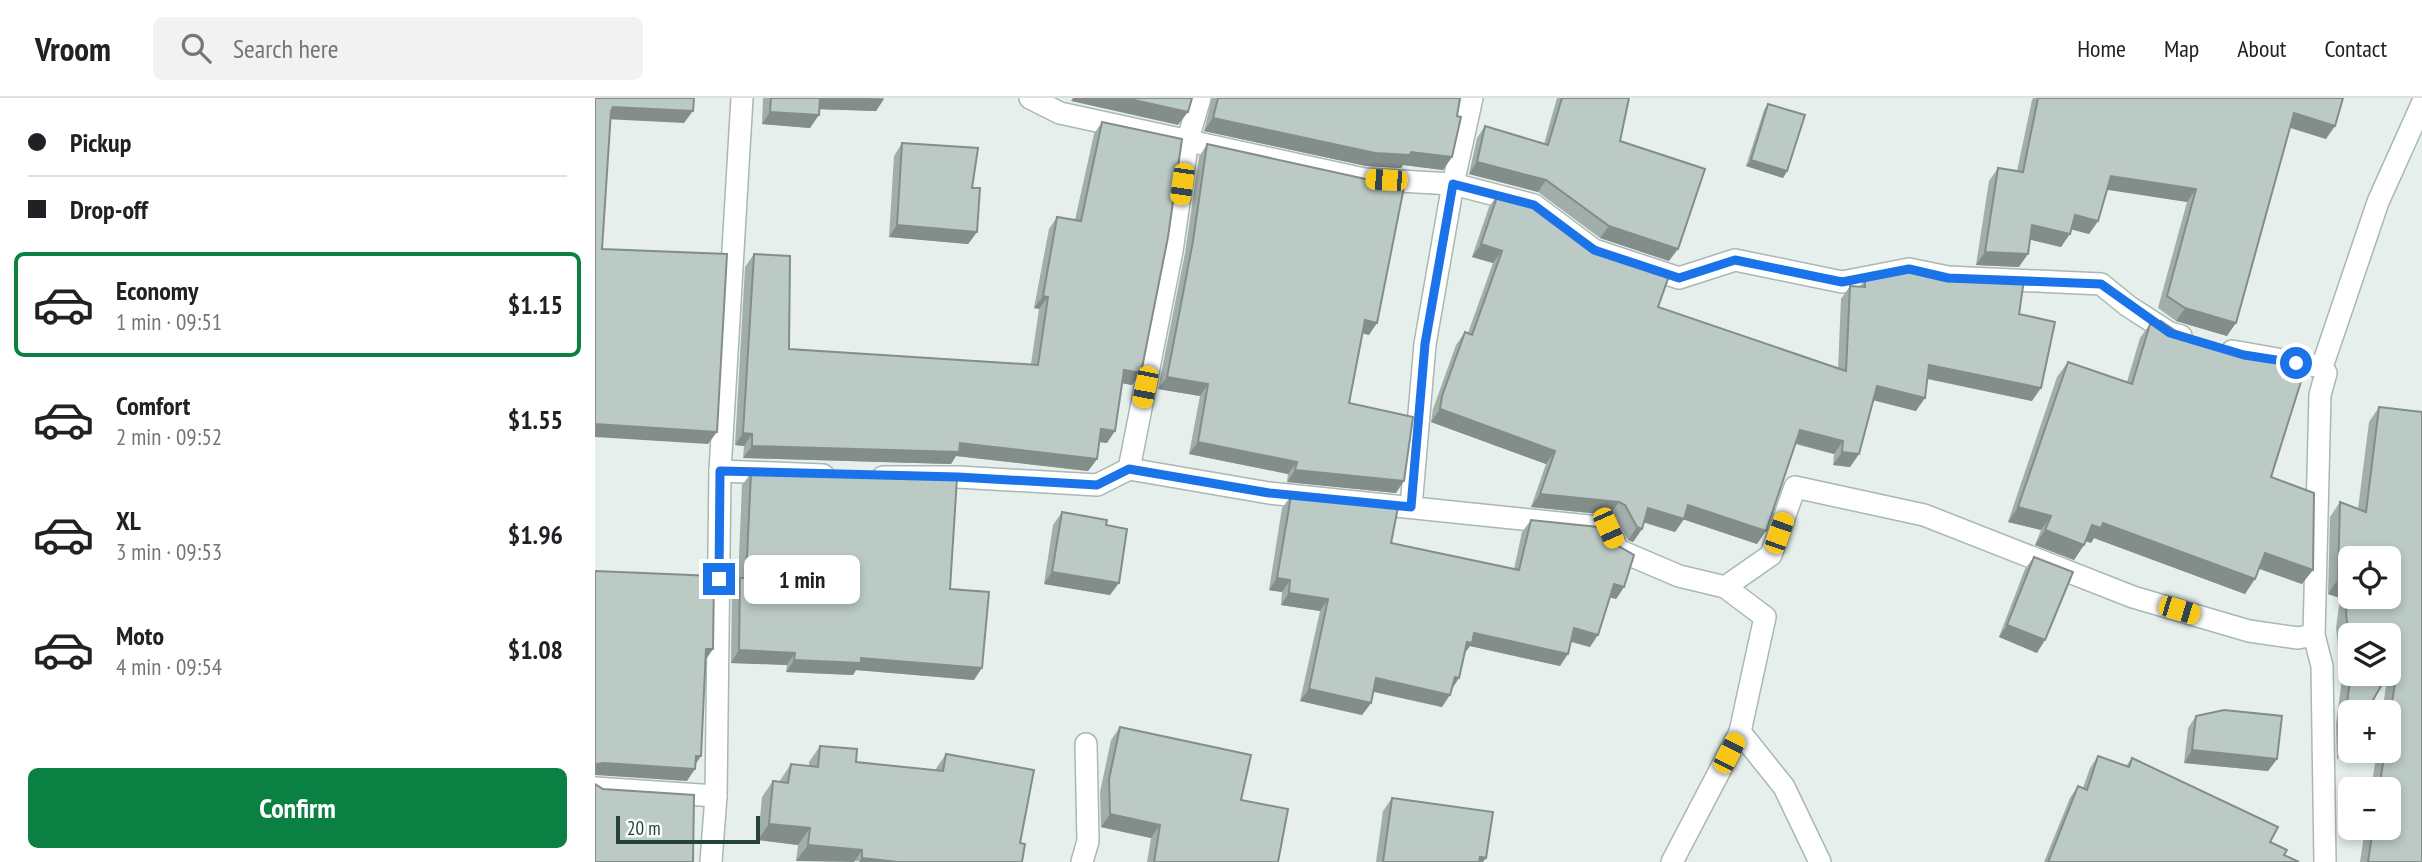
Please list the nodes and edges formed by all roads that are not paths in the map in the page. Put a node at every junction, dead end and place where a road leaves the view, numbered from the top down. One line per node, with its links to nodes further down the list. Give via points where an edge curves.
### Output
1 (742, 98): 10 (street)
2 (1030, 98): 6 (street, via 1060,113)
3 (1200, 98): 6 (street)
4 (1472, 98): 7 (street)
5 (2422, 104): 8 (street, via 2378,202)
6 (1188, 139): 7 (street, via 1364,179); 9 (street, via 1172,251)
7 (1453, 184): 8 (street, via 1534,205 1594,250 1679,278 1735,260 1842,282 1909,269 1948,278 2101,284 2170,333 2244,355); 13 (street, via 1425,344)
8 (2322, 368): 15 (street, via 2326,373 2320,395)
9 (1129, 469): 12 (street, via 1097,485); 13 (street, via 1269,493)
10 (720, 471): 11 (street); 19 (street)
11 (838, 475)
12 (864, 476)
13 (1411, 507): 14 (street, via 1608,528 1618,550 1679,576)
14 (1725, 587): 15 (street, via 1771,555 1795,487 1924,515 2133,597 2249,631 2298,638); 16 (street, via 1765,617)
15 (2314, 635): 24 (street, via 2322,666)
16 (1740, 732): 22 (street); 23 (street, via 1784,788)
17 (1086, 744): 21 (street, via 1088,841)
18 (595, 789): 19 (street)
19 (716, 796): 20 (street)
20 (711, 862)
21 (1082, 862)
22 (1672, 862)
23 (1820, 862)
24 (2325, 862)

